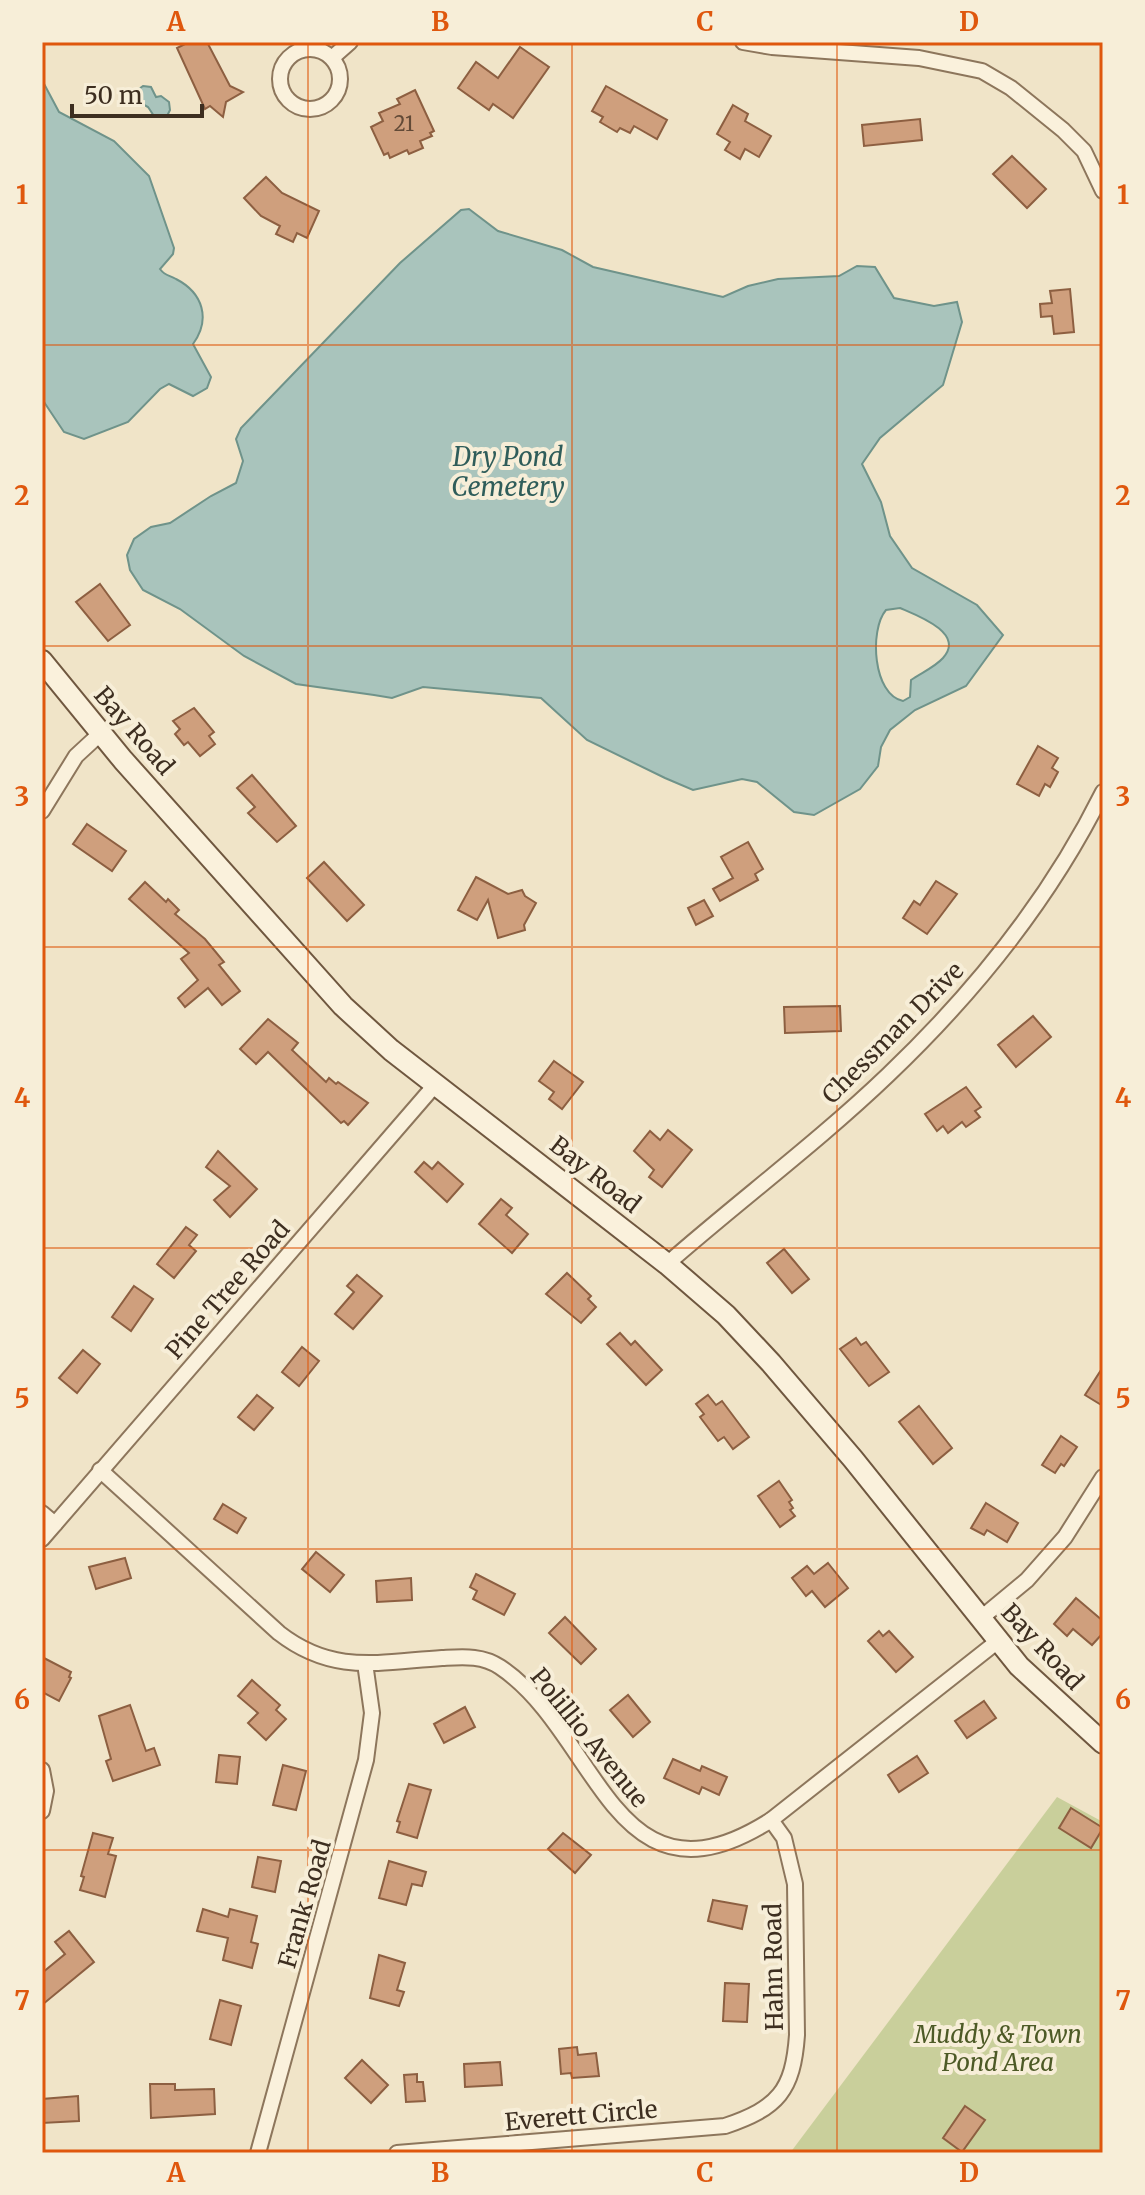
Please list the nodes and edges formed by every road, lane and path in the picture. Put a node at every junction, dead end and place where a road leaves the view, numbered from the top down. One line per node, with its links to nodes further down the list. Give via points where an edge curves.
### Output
1 (350, 42): 3 (street)
2 (743, 42): 4 (street, via 919,58 982,71 1063,130 1084,151)
3 (333, 57): 3 (street, via 309,50 289,56 279,84 291,102 320,108 335,98 340,78)
4 (1103, 191)
5 (42, 661): 6 (main road, Bay Road)
6 (102, 732): 8 (street, via 76,756); 9 (main road, Bay Road, via 343,1006)
7 (1103, 792): 10 (street, Chessman Drive, via 1029,916 936,1028 875,1087)
8 (42, 811)
9 (435, 1085): 10 (main road, Bay Road); 11 (street, Pine Tree Road)
10 (667, 1264): 16 (main road, Bay Road, via 771,1363)
11 (100, 1470): 14 (street, Pine Tree Road); 18 (street, Polillio Avenue, via 290,1641 321,1658)
12 (1103, 1477): 16 (street, via 1065,1537 1027,1580)
13 (42, 1513): 14 (street)
14 (55, 1524): 15 (street, Pine Tree Road)
15 (42, 1539)
16 (980, 1619): 17 (main road, Bay Road)
17 (998, 1641): 19 (main road, Bay Road, via 1060,1707); 22 (street, Polillio Avenue)
18 (365, 1663): 22 (street, Polillio Avenue, via 475,1657 497,1665 545,1711 622,1817 655,1840 707,1849 741,1839); 24 (street, Frank Road, via 372,1713 366,1760)
19 (1103, 1743)
20 (42, 1770): 21 (street)
21 (42, 1811)
22 (771, 1820): 23 (street, Hahn Road, via 784,1838 795,1884 797,2035 790,2078 782,2095)
23 (766, 2109): 25 (street, Everett Circle, via 725,2126)
24 (258, 2153)
25 (397, 2153)

